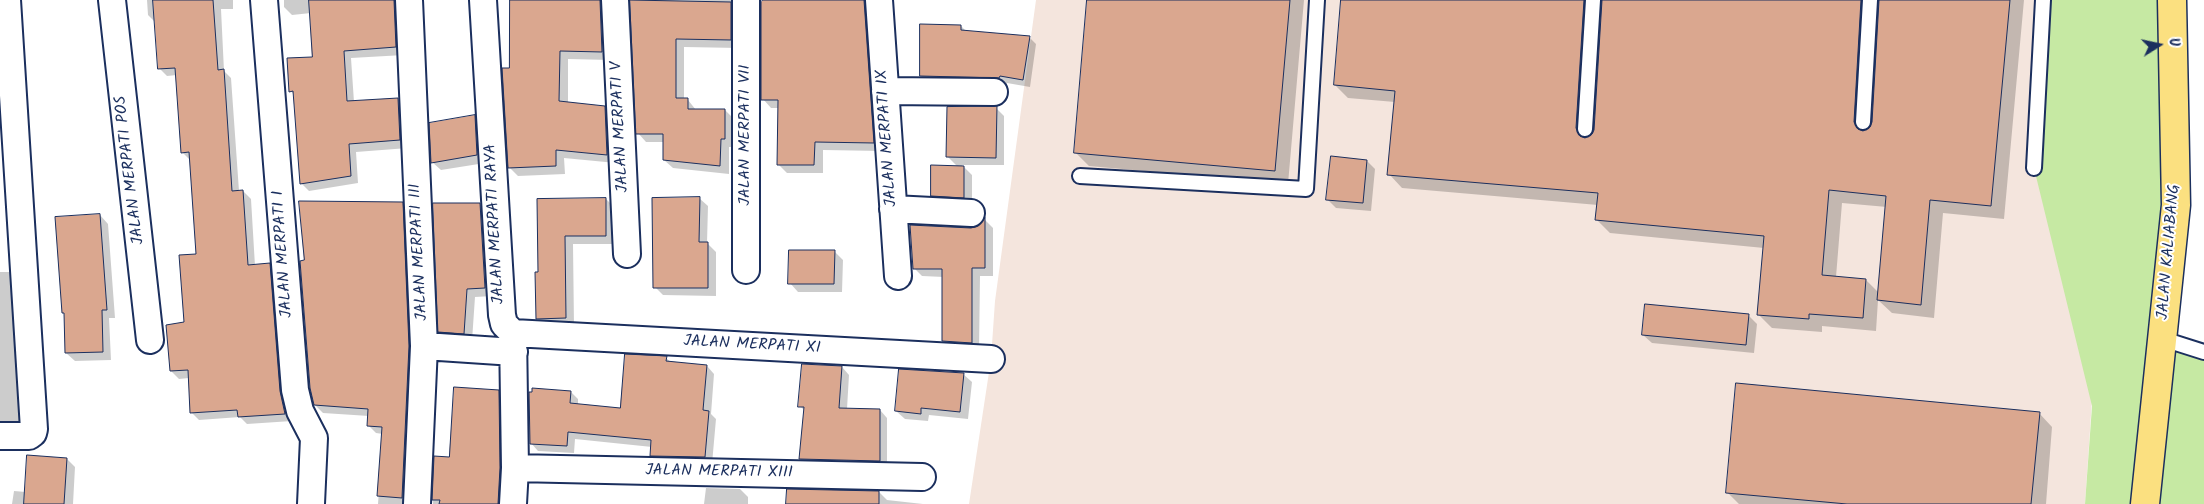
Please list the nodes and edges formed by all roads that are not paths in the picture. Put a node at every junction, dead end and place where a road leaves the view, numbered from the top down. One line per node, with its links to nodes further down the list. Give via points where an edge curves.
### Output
1 (7, 0): 31 (street, via 34,429 29,436)
2 (112, 0): 26 (street, JALAN MERPATI POS)
3 (264, 0): 34 (street, JALAN MERPATI I, via 295,390 300,411 314,438)
4 (408, 0): 28 (street, JALAN MERPATI III)
5 (483, 0): 27 (street, JALAN MERPATI RAYA, via 502,315)
6 (614, 0): 22 (street, JALAN MERPATI V)
7 (746, 0): 23 (street, JALAN MERPATI VII)
8 (879, 0): 14 (street, JALAN MERPATI IX)
9 (1317, 0): 19 (lane, via 1306,188)
10 (1593, 0): 17 (lane)
11 (1870, 0): 16 (lane)
12 (2043, 0): 18 (lane)
13 (2172, 0): 25 (main road, JALAN KALIABANG, via 2176,205)
14 (885, 91): 15 (street); 20 (street, JALAN MERPATI IX)
15 (994, 92)
16 (1864, 122)
17 (1585, 129)
18 (2034, 168)
19 (1080, 176)
20 (893, 209): 21 (street); 24 (street, JALAN MERPATI IX)
21 (971, 213)
22 (628, 254)
23 (746, 270)
24 (898, 276)
25 (2162, 339): 29 (lane); 37 (main road, JALAN KALIABANG)
26 (150, 340)
27 (513, 342): 28 (street, JALAN MERPATI XI); 30 (street, JALAN MERPATI XI); 32 (street, JALAN MERPATI RAYA)
28 (424, 346): 35 (street, JALAN MERPATI III)
29 (2204, 352)
30 (991, 359)
31 (0, 436)
32 (515, 468): 33 (street, JALAN MERPATI XIII); 36 (street, JALAN MERPATI RAYA)
33 (922, 477)
34 (311, 504)
35 (417, 504)
36 (513, 504)
37 (2145, 504)

